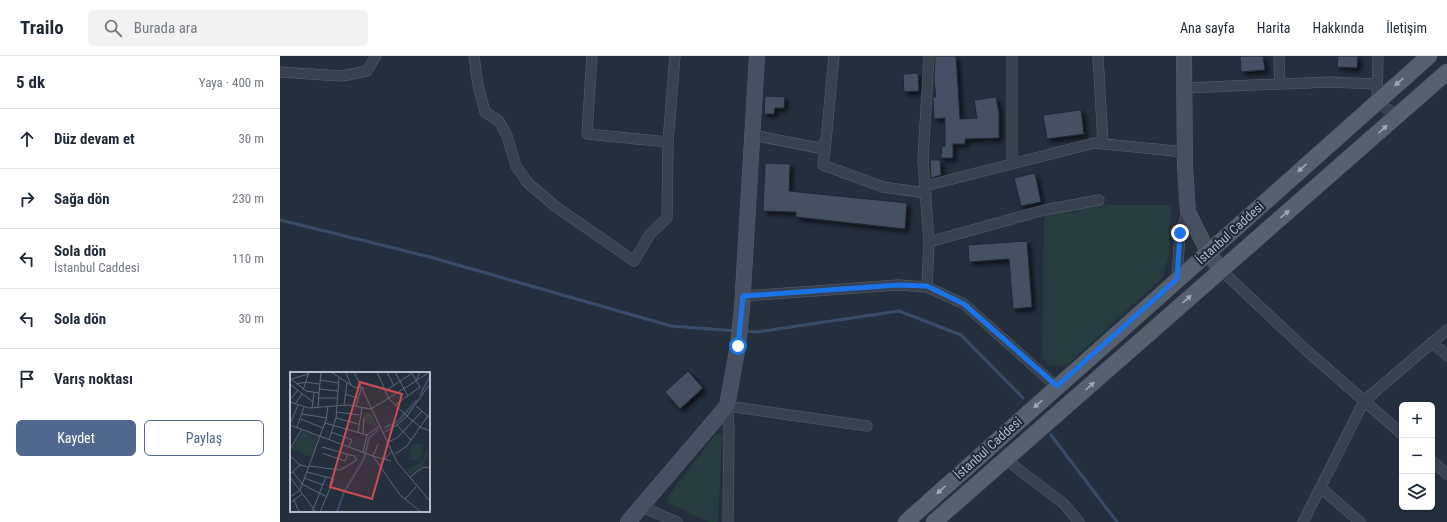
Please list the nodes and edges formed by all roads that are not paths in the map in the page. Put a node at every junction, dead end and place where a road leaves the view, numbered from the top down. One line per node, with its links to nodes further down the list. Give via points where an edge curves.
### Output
1 (376, 56): 14 (street, via 368,71 342,76)
2 (474, 56): 23 (street, via 485,112 499,121 507,136 516,166 528,183 555,206 634,261 650,234 667,218)
3 (592, 56): 23 (street, via 587,134)
4 (675, 56): 23 (street)
5 (757, 56): 21 (street)
6 (834, 56): 22 (street)
7 (929, 56): 27 (street, via 922,160)
8 (1012, 56): 26 (street)
9 (1098, 56): 24 (street)
10 (1184, 56): 18 (street)
11 (1279, 56): 16 (street)
12 (1378, 56): 17 (street)
13 (1429, 56): 19 (main road, İstanbul Caddesi, one-way to 19)
14 (280, 72)
15 (1447, 72): 20 (main road, İstanbul Caddesi)
16 (1280, 84): 17 (street); 18 (street)
17 (1377, 84): 19 (street)
18 (1184, 88): 25 (street)
19 (1376, 102): 20 (street); 31 (main road, İstanbul Caddesi, one-way to 31)
20 (1398, 116): 32 (main road, İstanbul Caddesi, one-way to 20)
21 (753, 135): 22 (street, via 818,148); 35 (street)
22 (826, 141): 27 (street, via 823,165 883,186)
23 (668, 142)
24 (1103, 144): 25 (street); 26 (street, via 1094,143)
25 (1185, 152): 29 (street)
26 (1012, 162): 27 (street)
27 (926, 189): 30 (street)
28 (1099, 200): 30 (street, via 1044,210)
29 (1188, 212): 31 (street); 33 (street, via 1180,233)
30 (929, 242): 34 (street)
31 (1208, 252): 32 (street); 33 (main road, İstanbul Caddesi)
32 (1221, 270): 40 (street); 44 (main road, İstanbul Caddesi, one-way to 32)
33 (1177, 279): 39 (main road, İstanbul Caddesi)
34 (927, 286): 35 (street, via 898,285); 39 (street, via 964,304)
35 (742, 302): 41 (street, via 738,346)
36 (1447, 330): 37 (street)
37 (1432, 342): 38 (street); 40 (street)
38 (1447, 356)
39 (1057, 386): 52 (main road, İstanbul Caddesi, one-way to 52)
40 (1364, 401): 43 (street); 47 (street)
41 (727, 406): 42 (street); 48 (street); 51 (street)
42 (868, 426)
43 (1399, 431)
44 (1005, 459): 53 (main road, İstanbul Caddesi); 54 (street, via 1064,504)
45 (1435, 464): 46 (street)
46 (1447, 474)
47 (1320, 488): 55 (street); 56 (street)
48 (640, 506): 49 (street); 50 (street)
49 (628, 522)
50 (677, 522)
51 (728, 522)
52 (906, 522)
53 (934, 522)
54 (1079, 522)
55 (1303, 522)
56 (1360, 522)

